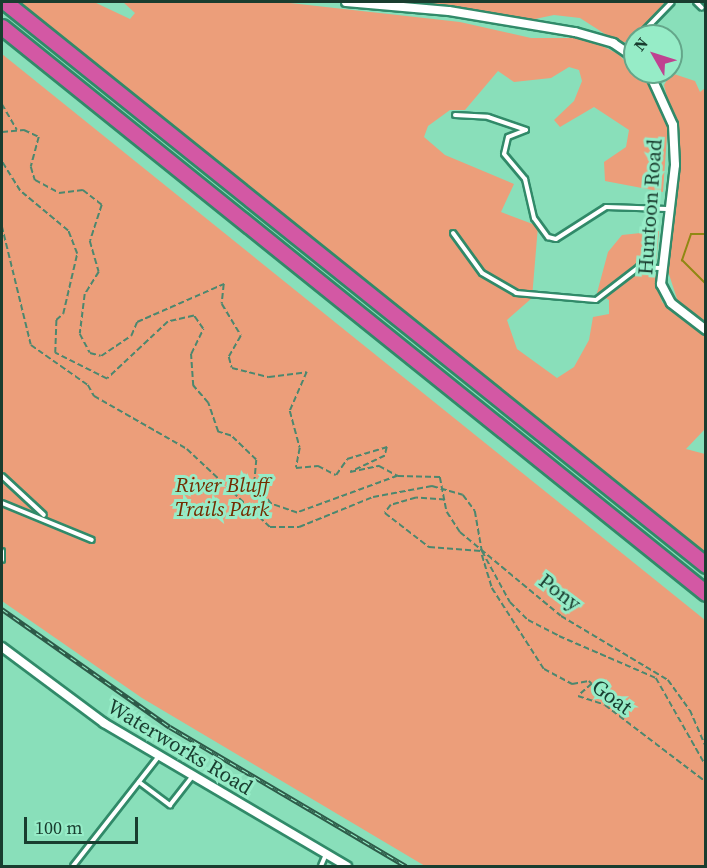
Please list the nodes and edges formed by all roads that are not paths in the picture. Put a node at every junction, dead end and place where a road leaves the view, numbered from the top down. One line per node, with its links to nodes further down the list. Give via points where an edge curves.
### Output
1 (5, 2): 21 (highway)
2 (346, 2): 8 (street, via 449,11 575,32)
3 (672, 2): 6 (lane)
4 (696, 2): 5 (lane)
5 (702, 8)
6 (651, 24)
7 (2, 27): 22 (highway)
8 (623, 50)
9 (654, 84): 11 (street, Huntoon Road, via 673,125 675,165)
10 (454, 116): 11 (lane, via 488,117 526,130 508,137 504,153 525,179 534,218 548,237 556,239 606,207)
11 (667, 209): 13 (street, Huntoon Road)
12 (453, 233): 13 (lane, via 482,273 516,293 596,300 639,267)
13 (659, 268): 14 (street, Huntoon Road, via 671,303)
14 (705, 330)
15 (2, 476): 17 (lane)
16 (2, 503): 17 (lane)
17 (45, 516): 18 (lane, via 76,537)
18 (92, 540)
19 (2, 551): 20 (lane)
20 (2, 560)
21 (705, 565)
22 (705, 593)
23 (2, 649): 24 (street, Waterworks Road, via 63,695)
24 (159, 756): 25 (street, Waterworks Road); 26 (lane)
25 (192, 777): 26 (lane, via 170,806); 27 (street, Waterworks Road)
26 (140, 782): 28 (lane)
27 (326, 854): 29 (lane); 30 (street, Waterworks Road)
28 (74, 867)
29 (321, 867)
30 (347, 867)

